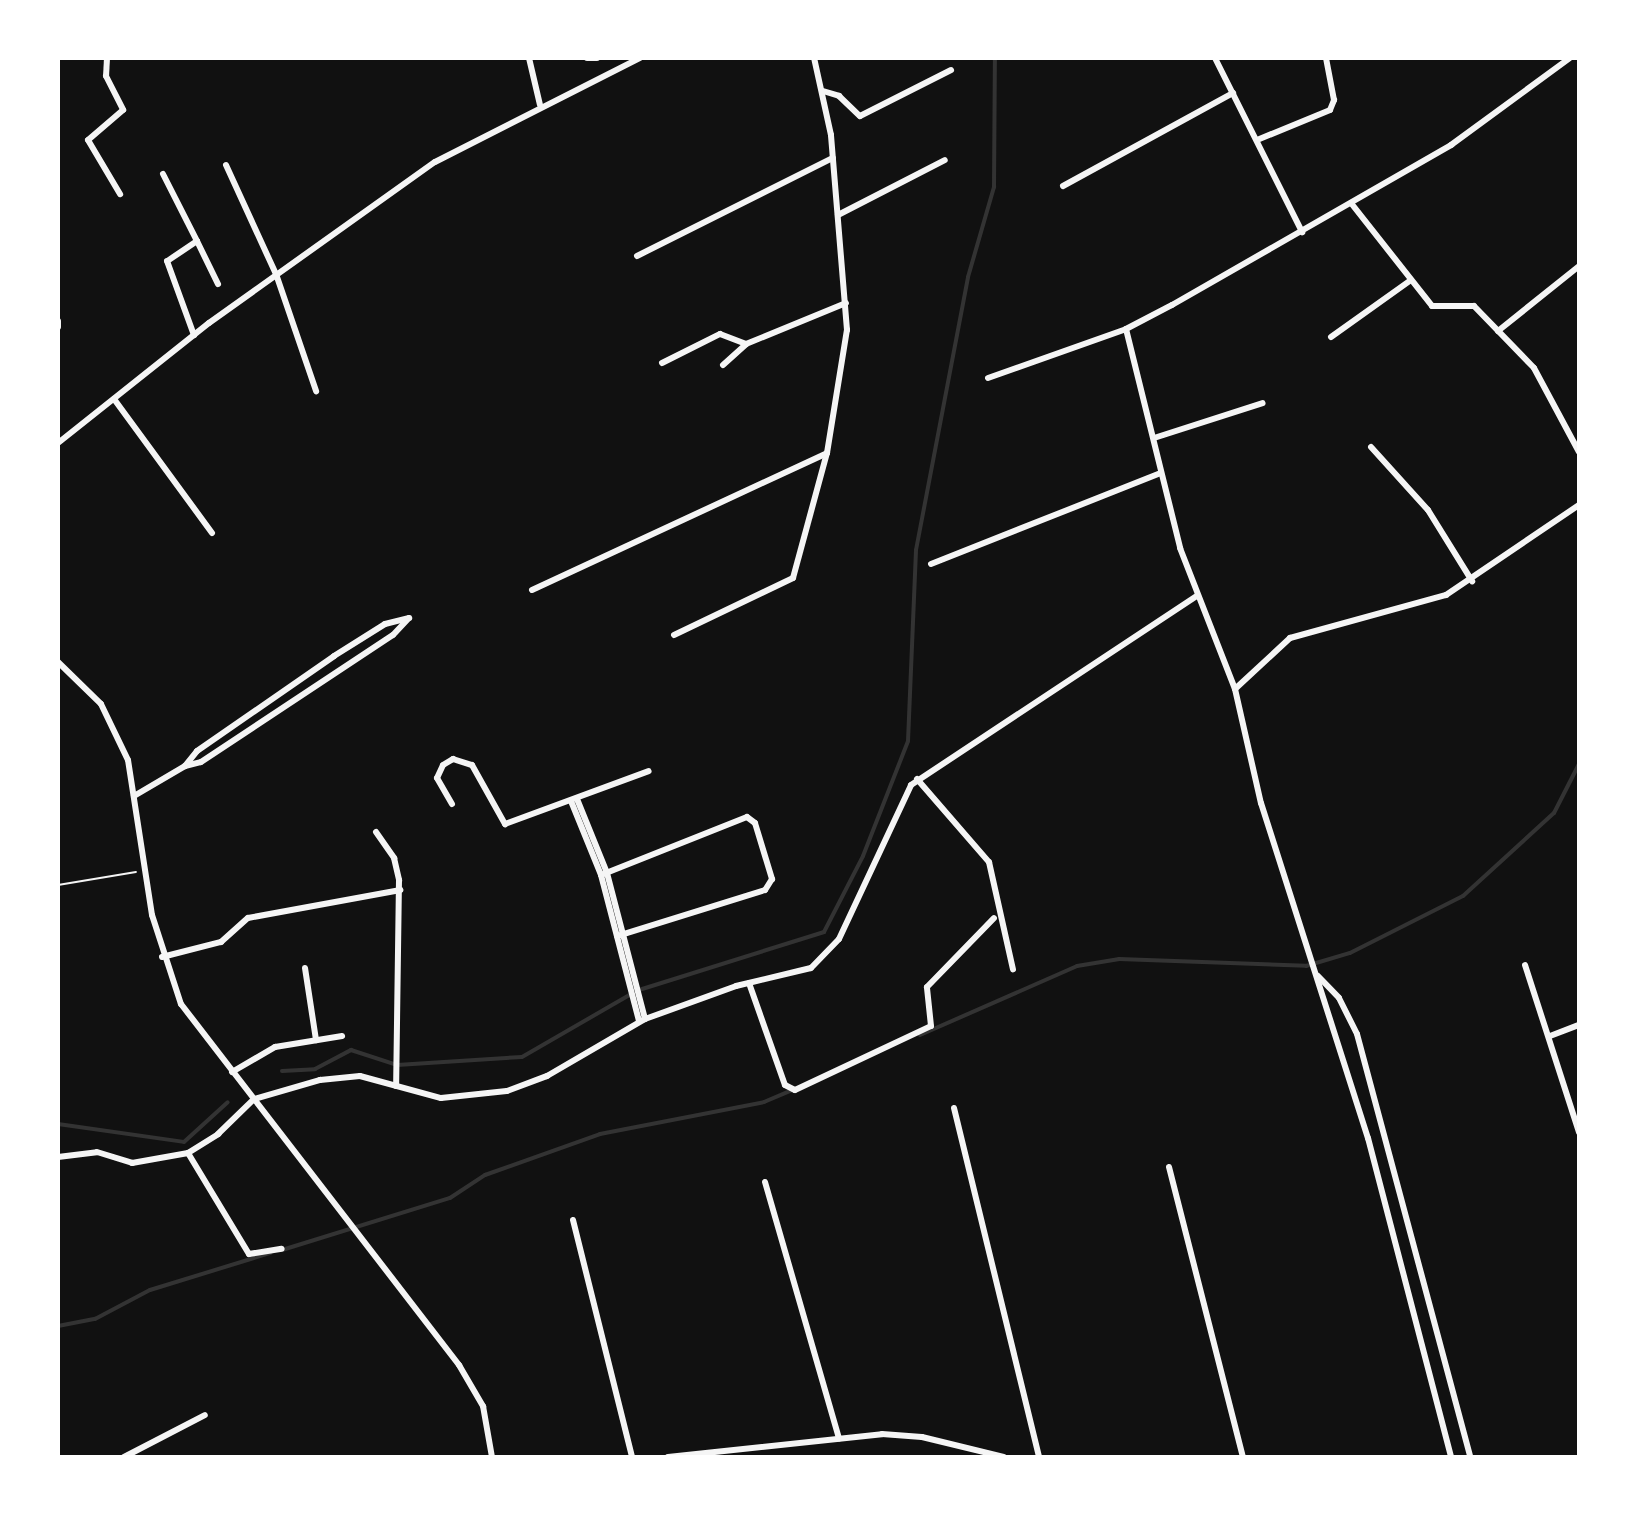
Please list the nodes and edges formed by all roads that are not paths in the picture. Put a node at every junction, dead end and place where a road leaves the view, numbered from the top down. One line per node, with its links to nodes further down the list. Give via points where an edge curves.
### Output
1 (107, 58): 22 (street, via 106,76 123,110 88,140)
2 (529, 58): 15 (street)
3 (587, 58): 4 (street)
4 (597, 58)
5 (614, 58): 11 (street)
6 (640, 58): 11 (street)
7 (814, 58): 13 (street)
8 (1215, 58): 14 (street)
9 (1326, 58): 16 (street, via 1334,100 1330,110)
10 (1570, 58): 23 (street, via 1469,133)
11 (617, 69): 15 (street)
12 (951, 70): 13 (street, via 860,116 839,96)
13 (823, 91): 17 (street)
14 (1233, 93): 16 (street); 21 (street)
15 (540, 105): 29 (street, via 435,162)
16 (1257, 140): 25 (street)
17 (833, 158): 24 (street); 27 (street)
18 (945, 160): 24 (street)
19 (226, 165): 29 (street)
20 (163, 174): 26 (street)
21 (1063, 186)
22 (120, 194)
23 (1351, 203): 25 (street); 30 (street)
24 (838, 215): 32 (street)
25 (1302, 232): 33 (street)
26 (197, 241): 31 (street); 35 (street, via 167,261)
27 (637, 256)
28 (1579, 266): 34 (street)
29 (276, 274): 35 (street); 41 (street)
30 (1411, 280): 34 (street, via 1436,308 1469,304); 36 (street)
31 (218, 284)
32 (846, 303): 37 (street); 48 (street, via 847,350)
33 (1126, 329): 40 (street); 44 (street)
34 (1498, 331): 47 (street, via 1545,382)
35 (194, 335): 42 (street)
36 (1331, 337)
37 (746, 344): 38 (street, via 720,334); 39 (street)
38 (662, 363)
39 (723, 365)
40 (988, 378)
41 (316, 391)
42 (114, 399): 45 (street); 51 (street)
43 (1263, 403): 44 (street)
44 (1154, 438): 49 (street)
45 (58, 443)
46 (1371, 447): 53 (street, via 1423,503)
47 (1579, 452)
48 (827, 453): 54 (street); 56 (street, via 793,578)
49 (1161, 473): 52 (street); 55 (street)
50 (1579, 505): 53 (street)
51 (212, 533)
52 (931, 564)
53 (1472, 581): 58 (street, via 1424,606 1301,633 1280,645)
54 (532, 590)
55 (1197, 596): 58 (street); 63 (street)
56 (674, 635)
57 (58, 662): 64 (street, via 101,704 128,760)
58 (1235, 689): 76 (street, via 1261,803)
59 (283, 691): 60 (street); 60 (street, via 377,628 409,618 393,635); 61 (street, via 197,751)
60 (291, 703): 61 (street, via 201,762)
61 (185, 766): 64 (street)
62 (649, 771): 65 (street)
63 (917, 779): 75 (street, via 989,862); 77 (street, via 898,805 832,951 801,972)
64 (134, 796): 72 (street)
65 (574, 800): 66 (street, via 502,823 476,770 460,759 449,760 437,774); 68 (street)
66 (452, 804)
67 (376, 832): 69 (street, via 394,858)
68 (604, 874): 71 (street); 71 (street, via 742,818 755,823 772,882 765,890)
69 (400, 890): 72 (street, via 248,918 221,942); 84 (street)
70 (994, 918): 77 (street, via 927,987 931,1026 795,1090 785,1085)
71 (620, 936): 78 (street)
72 (162, 957): 83 (street, via 181,1004)
73 (1525, 965): 81 (street)
74 (305, 968): 82 (street)
75 (1013, 969)
76 (1315, 973): 85 (street, via 1348,1012); 87 (street)
77 (749, 983): 78 (street)
78 (642, 1020): 84 (street, via 547,1076 507,1091 441,1098)
79 (1579, 1025): 81 (street)
80 (342, 1036): 82 (street)
81 (1550, 1036): 89 (street)
82 (316, 1040): 83 (street, via 275,1047)
83 (232, 1072): 86 (street)
84 (396, 1086): 86 (street, via 346,1077 277,1088)
85 (1373, 1093): 87 (street); 106 (street)
86 (254, 1099): 90 (street, via 218,1134); 99 (street, via 459,1365 483,1406)
87 (1357, 1099): 105 (street)
88 (954, 1108): 103 (street)
89 (1579, 1132)
90 (188, 1153): 91 (street, via 132,1163 97,1152); 95 (street, via 249,1254)
91 (58, 1157)
92 (1169, 1167): 104 (street)
93 (765, 1182): 97 (street)
94 (573, 1220): 100 (street)
95 (282, 1249)
96 (205, 1415): 98 (street)
97 (839, 1439): 101 (street); 102 (street, via 901,1435)
98 (124, 1457)
99 (492, 1457)
100 (632, 1457)
101 (668, 1457)
102 (1004, 1457)
103 (1039, 1457)
104 (1243, 1457)
105 (1451, 1457)
106 (1470, 1457)

